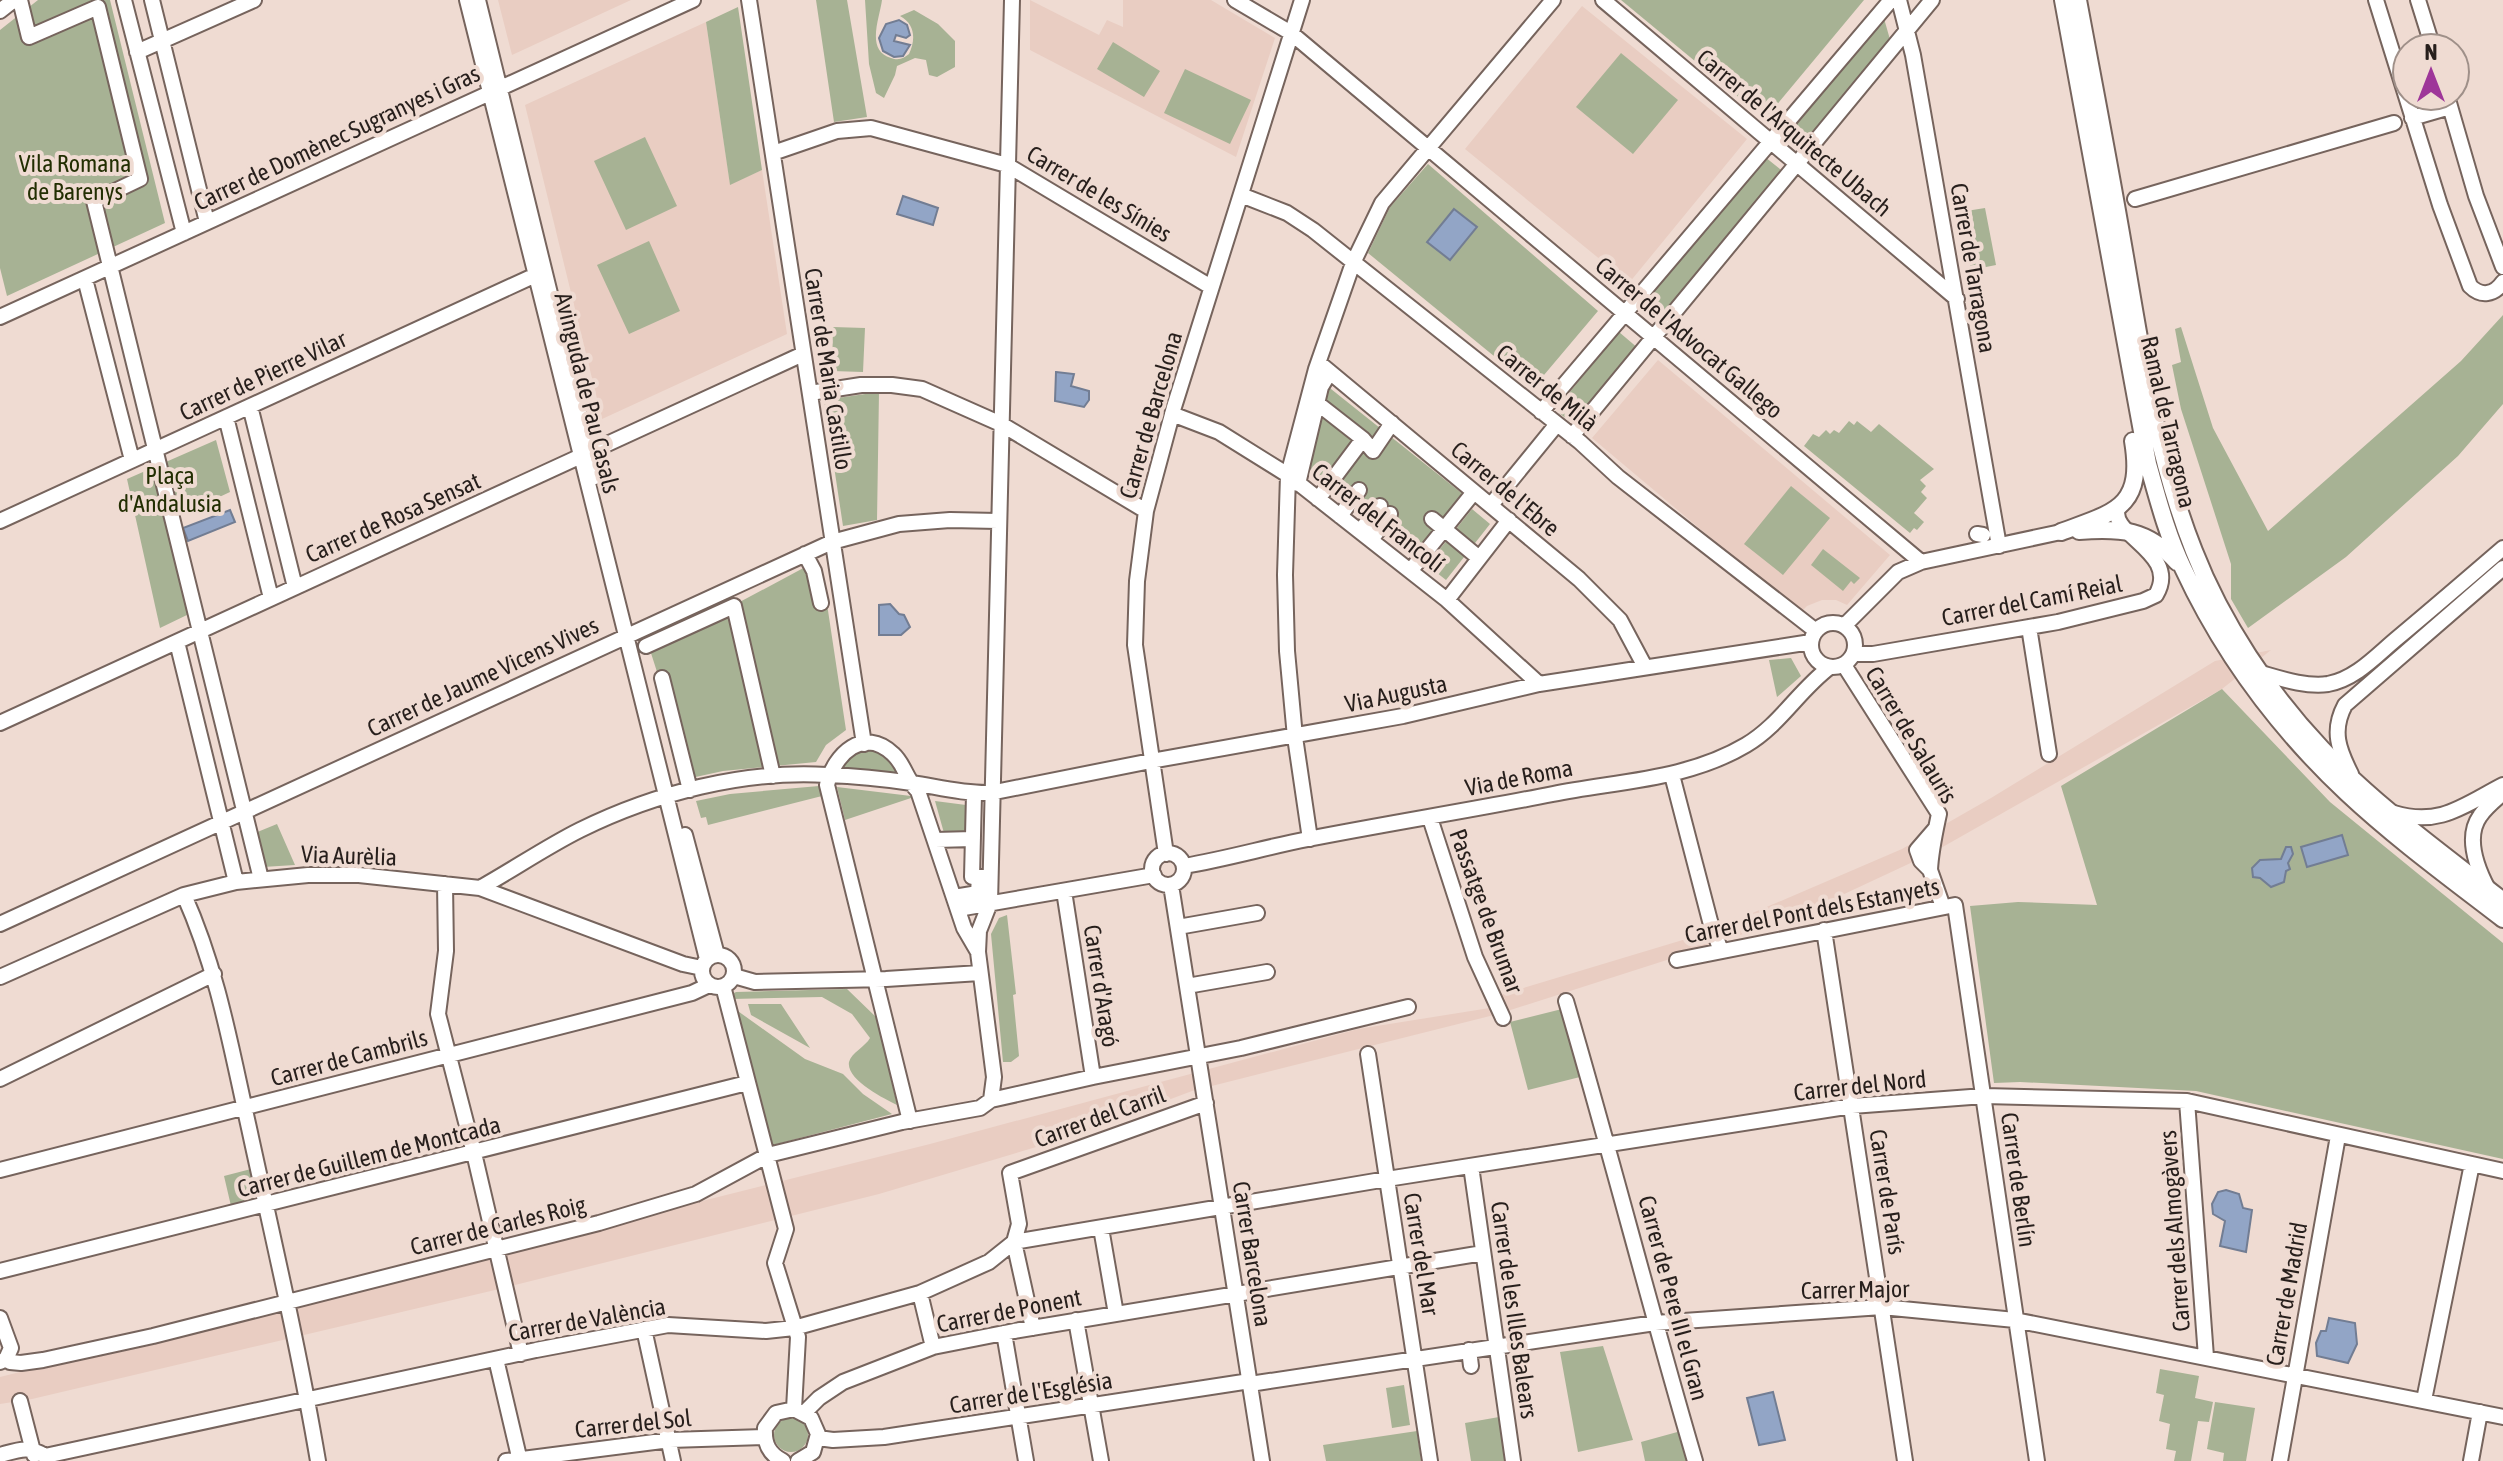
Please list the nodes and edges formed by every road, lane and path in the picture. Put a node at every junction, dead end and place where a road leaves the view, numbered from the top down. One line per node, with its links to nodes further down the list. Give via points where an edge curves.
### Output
1 (14, 0): 22 (street)
2 (20, 0): 43 (street, via 29,37 98,7 140,179 94,201)
3 (124, 0): 27 (street)
4 (152, 0): 26 (street)
5 (254, 0): 26 (street)
6 (467, 0): 28 (street, Avinguda de Pau Casals)
7 (478, 0): 28 (street, Avinguda de Pau Casals)
8 (693, 0): 28 (street, Carrer de Domènec Sugranyes i Gras)
9 (749, 0): 35 (street, Carrer de Maria Castillo)
10 (1012, 0): 37 (street)
11 (1235, 0): 25 (street, Carrer de l'Advocat Gallego)
12 (1302, 0): 25 (street, Carrer de Barcelona)
13 (1553, 0): 34 (street)
14 (1603, 0): 33 (street, Carrer de l'Arquitecte Ubach)
15 (1891, 0): 33 (street)
16 (1899, 0): 23 (street, Carrer de Tarragona)
17 (1932, 0): 23 (street)
18 (2063, 0): 53 (main road, Ramal de Tarragona)
19 (2078, 0): 102 (main road, Ramal de Tarragona, via 2150,400)
20 (2376, 0): 31 (street)
21 (2418, 0): 24 (street)
22 (0, 11)
23 (1907, 31): 36 (street); 49 (street, Carrer de Tarragona)
24 (2428, 32)
25 (1291, 33): 34 (street, Carrer de l'Advocat Gallego); 38 (street, Carrer de Barcelona)
26 (162, 41): 27 (street); 40 (street)
27 (137, 52): 41 (street)
28 (495, 90): 40 (street, Carrer de Domènec Sugranyes i Gras); 45 (street, Avinguda de Pau Casals)
29 (2426, 112): 31 (street)
30 (2451, 112): 44 (street)
31 (2412, 118): 47 (street, via 2470,286 2486,294)
32 (2394, 123): 39 (street)
33 (1771, 142): 36 (street, Carrer de l'Arquitecte Ubach); 50 (street)
34 (1429, 148): 42 (street, via 1382,203); 50 (street, Carrer de l'Advocat Gallego)
35 (773, 153): 37 (street, Carrer de les Sínies, via 837,131 871,128); 54 (street, Carrer de Maria Castillo)
36 (1796, 163): 49 (street, Carrer de l'Arquitecte Ubach); 52 (street)
37 (1007, 165): 48 (street, Carrer de les Sínies); 63 (street)
38 (1241, 195): 42 (street, Carrer de Milà, via 1287,213); 48 (street, Carrer de Barcelona)
39 (2135, 199)
40 (207, 222): 41 (street, Carrer de Domènec Sugranyes i Gras)
41 (184, 233): 43 (street, Carrer de Domènec Sugranyes i Gras)
42 (1353, 263): 55 (street); 59 (street, Carrer de Milà)
43 (110, 267): 46 (street, Carrer de Domènec Sugranyes i Gras); 67 (street)
44 (2503, 267)
45 (540, 273): 58 (street, Carrer de Pierre Vilar); 68 (street, Avinguda de Pau Casals)
46 (85, 279): 51 (street, Carrer de Domènec Sugranyes i Gras); 69 (street)
47 (2503, 282)
48 (1211, 287): 60 (street, Carrer de Barcelona)
49 (1957, 299): 87 (street, Carrer de Tarragona)
50 (1626, 314): 52 (street, Carrer de l'Advocat Gallego); 59 (street)
51 (0, 317)
52 (1653, 337): 65 (street); 92 (street, Carrer de l'Advocat Gallego)
53 (2125, 345): 75 (main road, via 2126,403 2137,467 2135,484); 93 (main road, Ramal de Tarragona, via 2148,464)
54 (803, 354): 56 (street, Carrer de Maria Castillo); 68 (street, Carrer de Rosa Sensat)
55 (1324, 367): 57 (street); 62 (street, Carrer de l'Ebre); 70 (street)
56 (810, 393): 63 (street, via 861,385 922,389); 88 (street, Carrer de Maria Castillo)
57 (1317, 403): 66 (street); 70 (street)
58 (250, 406): 61 (street, Carrer de Pierre Vilar); 98 (street)
59 (1541, 412): 64 (street, Carrer de Milà)
60 (1172, 414): 70 (street, Carrer del Francolí, via 1219,432); 77 (street, Carrer de Barcelona)
61 (226, 417): 67 (street, Carrer de Pierre Vilar); 99 (street)
62 (1392, 423): 66 (street, via 1373,451); 72 (street, Carrer de l'Ebre)
63 (1001, 424): 77 (street); 82 (street)
64 (1557, 424): 65 (street, Carrer de Milà); 74 (street)
65 (1572, 436): 107 (street, Carrer de Milà)
66 (1363, 439): 73 (street)
67 (157, 449): 69 (street, Carrer de Pierre Vilar); 105 (street)
68 (585, 455): 98 (street, Carrer de Rosa Sensat); 106 (street, Avinguda de Pau Casals)
69 (132, 460): 81 (street, Carrer de Pierre Vilar)
70 (1293, 480): 73 (street, Carrer del Francolí); 116 (street, via 1285,590)
71 (1359, 490): 78 (street)
72 (1474, 492): 74 (street, Carrer de l'Ebre); 83 (street)
73 (1318, 499): 78 (street, Carrer del Francolí)
74 (1491, 505): 80 (street, Carrer de l'Ebre)
75 (2118, 508): 84 (main road); 86 (street, via 2116,519)
76 (1385, 510): 85 (street)
77 (1146, 511): 119 (street, Carrer de Barcelona, via 1134,623)
78 (1340, 516): 85 (street, Carrer del Francolí)
79 (1432, 519): 83 (street)
80 (1509, 520): 91 (street); 111 (street, Carrer de l'Ebre, via 1620,620)
81 (0, 521)
82 (998, 521): 88 (street, Carrer de Jaume Vicens Vives, via 899,524); 127 (street)
83 (1445, 528): 91 (street); 95 (street)
84 (2061, 532): 86 (main road); 87 (street)
85 (1365, 535): 95 (street, Carrer del Francolí)
86 (2133, 536): 93 (main road, via 2147,536); 104 (street, Carrer del Camí Reial, via 2160,573 2156,595)
87 (1988, 539): 92 (street)
88 (832, 542): 90 (street, Carrer de Jaume Vicens Vives); 96 (street, Carrer de Maria Castillo)
89 (2503, 548): 112 (street, via 2349,676 2309,684)
90 (805, 554): 97 (street); 106 (street, Carrer de Jaume Vicens Vives)
91 (1479, 558): 100 (street)
92 (1921, 562): 103 (street, via 1898,572)
93 (2183, 568): 102 (main road, Ramal de Tarragona)
94 (2503, 568): 123 (street, via 2345,705 2337,740)
95 (1411, 570): 100 (street, Carrer del Francolí)
96 (840, 574): 97 (street); 117 (street, Carrer de Maria Castillo)
97 (815, 576): 101 (street)
98 (295, 587): 99 (street, Carrer de Rosa Sensat)
99 (271, 598): 105 (street, Carrer de Rosa Sensat)
100 (1447, 600): 114 (street, Carrer del Francolí)
101 (821, 603)
102 (2213, 610): 112 (main road, Ramal de Tarragona)
103 (1844, 626): 107 (street, via 1832,622); 110 (street, via 1854,635)
104 (2029, 627): 110 (street, Carrer del Camí Reial); 118 (street)
105 (201, 631): 108 (street, Carrer de Rosa Sensat); 131 (street)
106 (629, 635): 130 (street, Avinguda de Pau Casals); 131 (street, Carrer de Jaume Vicens Vives)
107 (1813, 636): 110 (street, via 1815,658); 111 (street, Via Augusta)
108 (177, 642): 115 (street, Carrer de Rosa Sensat); 134 (street)
109 (646, 646): 122 (street, via 734,606)
110 (1843, 662): 121 (street, Via de Roma, via 1809,685 1792,707 1746,745); 154 (street, Carrer de Salauris, via 1939,814 1930,870)
111 (1644, 665): 114 (street, Via Augusta)
112 (2254, 670): 123 (main road, Ramal de Tarragona); 156 (main road, Ramal de Tarragona, via 2280,722 2348,794)
113 (662, 678): 126 (street)
114 (1539, 684): 116 (street, Via Augusta)
115 (0, 723)
116 (1295, 737): 119 (street, Via Augusta); 136 (street)
117 (864, 744): 120 (street, via 841,755); 124 (street, via 893,753)
118 (2049, 754)
119 (1151, 761): 127 (street, Via Augusta); 138 (street, Carrer de Barcelona)
120 (829, 775): 122 (street, Via Augusta); 124 (street, Via Augusta); 168 (street, via 827,785)
121 (1672, 775): 133 (street, Via de Roma); 160 (street)
122 (773, 776): 126 (street, Via Augusta)
123 (2355, 782): 132 (main road, Ramal de Tarragona)
124 (910, 783): 129 (street, Via Augusta); 137 (street, via 918,791)
125 (2503, 785): 132 (street, via 2441,817)
126 (690, 790): 130 (street, Via Augusta)
127 (990, 793): 129 (street, Via Augusta); 142 (street)
128 (2503, 793): 148 (street, via 2478,818 2474,832 2475,858)
129 (974, 794): 135 (street)
130 (669, 796): 147 (street, Via Augusta, via 579,830); 162 (street, Avinguda de Pau Casals)
131 (245, 811): 134 (street, Carrer de Jaume Vicens Vives); 143 (street)
132 (2394, 813): 148 (main road, Ramal de Tarragona)
133 (1430, 818): 136 (street, Via de Roma); 173 (street, Passatge de Brumar, via 1475,957)
134 (222, 822): 144 (street); 157 (street, Carrer de Jaume Vicens Vives)
135 (973, 839): 137 (street); 142 (street)
136 (1310, 839): 139 (street, Via de Roma)
137 (935, 840): 141 (street)
138 (1166, 854): 139 (street, via 1175,855); 140 (street, via 1155,862)
139 (1184, 866): 146 (street, via 1180,880)
140 (1154, 875): 146 (street); 149 (street)
141 (947, 877): 142 (street); 152 (street)
142 (980, 877): 152 (street, via 978,893); 153 (street)
143 (261, 879): 144 (street, Via Aurèlia); 145 (street, Via Aurèlia, via 359,875)
144 (236, 882): 150 (street, Via Aurèlia)
145 (445, 884): 147 (street, Via Aurèlia); 174 (street, via 446,960 438,1011)
146 (1171, 885): 158 (street)
147 (480, 888): 162 (street, Via Aurèlia, via 683,964)
148 (2488, 889): 151 (main road, Ramal de Tarragona)
149 (1064, 891): 153 (street); 177 (street, Carrer d'Aragó)
150 (184, 895): 166 (street); 167 (street, Via Aurèlia)
151 (2503, 901)
152 (956, 903): 153 (street); 161 (street)
153 (990, 903): 161 (street, via 979,931)
154 (1949, 906): 159 (street, Carrer del Pont dels Estanyets); 180 (street, Carrer de Berlín)
155 (1257, 913): 158 (street)
156 (2503, 919)
157 (0, 924)
158 (1178, 927): 170 (street)
159 (1824, 930): 160 (street, Carrer del Pont dels Estanyets); 184 (street, Carrer de París)
160 (1721, 951): 163 (street, Carrer del Pont dels Estanyets)
161 (978, 952): 165 (street)
162 (708, 960): 169 (street, via 703,977); 169 (street, via 731,961)
163 (1677, 960)
164 (1267, 972): 170 (street)
165 (980, 973): 168 (street); 181 (street, via 994,1077)
166 (214, 974): 178 (street); 185 (street)
167 (0, 977)
168 (874, 979): 169 (street); 186 (street)
169 (722, 982): 174 (street, Carrer de Cambrils); 179 (street)
170 (1187, 986): 176 (street)
171 (1566, 1001): 188 (street)
172 (1408, 1007): 176 (street)
173 (1503, 1018)
174 (449, 1054): 185 (street, Carrer de Cambrils); 189 (street)
175 (1368, 1054): 195 (street, Carrer del Mar)
176 (1198, 1055): 177 (street, Carrer d'Aragó); 183 (street, Carrer Barcelona)
177 (1093, 1077): 181 (street, Carrer de Carles Roig)
178 (0, 1079)
179 (747, 1083): 189 (street, Carrer de Guillem de Montcada); 190 (street)
180 (1984, 1096): 182 (street, Carrer del Nord); 184 (street, Carrer del Nord); 211 (street, Carrer de Berlín)
181 (991, 1100): 186 (street, Carrer de Carles Roig, via 980,1108)
182 (2187, 1101): 187 (street, Carrer del Nord); 222 (street, Carrer dels Almogàvers)
183 (1206, 1103): 197 (street, Carrer Barcelona); 199 (street, Carrer del Carril, via 1010,1173 1019,1224)
184 (1852, 1106): 188 (street, Carrer del Nord); 207 (street, Carrer de París)
185 (244, 1108): 193 (street, Carrer de Cambrils); 196 (street)
186 (910, 1121): 190 (street, Carrer de Carles Roig)
187 (2338, 1136): 191 (street, Carrer del Nord); 227 (street, Carrer de Madrid)
188 (1609, 1145): 192 (street, Carrer del Nord); 212 (street, Carrer de Pere III el Gran)
189 (474, 1153): 196 (street, Carrer de Guillem de Montcada); 200 (street)
190 (768, 1155): 200 (street, Carrer de Carles Roig, via 696,1194); 213 (street, via 786,1229 775,1263)
191 (2472, 1164): 194 (street, Carrer del Nord); 229 (street)
192 (1471, 1166): 195 (street, Carrer del Nord); 201 (street, Carrer de les Illes Balears)
193 (0, 1170)
194 (2503, 1171)
195 (1387, 1179): 197 (street, Carrer del Nord); 202 (street, Carrer del Mar)
196 (266, 1205): 203 (street, Carrer de Guillem de Montcada); 206 (street)
197 (1222, 1209): 198 (street, Carrer de València); 205 (street, Carrer Barcelona)
198 (1101, 1228): 199 (street, Carrer de València); 208 (street)
199 (1014, 1242): 204 (street, Carrer de València, via 989,1262); 214 (street)
200 (497, 1248): 206 (street, Carrer de Carles Roig); 221 (street)
201 (1483, 1253): 202 (street, Carrer de Ponent); 218 (street, Carrer de les Illes Balears)
202 (1400, 1266): 205 (street, Carrer de Ponent); 224 (street, Carrer del Mar)
203 (0, 1271)
204 (920, 1293): 213 (street, Carrer de València); 219 (street)
205 (1236, 1294): 208 (street, Carrer de Ponent); 228 (street, Carrer Barcelona)
206 (287, 1302): 225 (street, Carrer de Carles Roig, via 43,1360); 231 (street)
207 (1882, 1307): 211 (street, Carrer Major); 212 (street, Carrer Major); 253 (street, Carrer de París)
208 (1116, 1314): 210 (street, Carrer de Ponent)
209 (0, 1318): 217 (street)
210 (1076, 1320): 214 (street, Carrer de Ponent); 232 (street)
211 (2015, 1320): 222 (street, Carrer Major); 254 (street, Carrer de Berlín)
212 (1655, 1323): 218 (street, Carrer Major); 252 (street, Carrer de Pere III el Gran)
213 (794, 1328): 215 (street, Carrer de València); 233 (street)
214 (1033, 1328): 216 (street, Carrer de Ponent)
215 (644, 1329): 221 (street, Carrer de València); 239 (street)
216 (1004, 1333): 219 (street, Carrer de Ponent); 235 (street)
217 (4, 1334): 225 (street, via 11,1348)
218 (1496, 1346): 220 (street, Carrer Major); 251 (street, Carrer de les Illes Balears)
219 (933, 1347): 233 (street, Carrer de Ponent, via 918,1358 843,1382)
220 (1469, 1350): 224 (street, Carrer Major); 226 (street)
221 (521, 1354): 223 (street, Carrer de València)
222 (2206, 1357): 227 (street, Carrer Major)
223 (496, 1359): 231 (street, Carrer de València); 242 (street)
224 (1414, 1359): 228 (street, Carrer Major); 250 (street, Carrer del Mar)
225 (3, 1360)
226 (1471, 1366)
227 (2295, 1375): 229 (street, Carrer Major); 255 (street, Carrer de Madrid)
228 (1250, 1382): 232 (street, Carrer de l'Església); 249 (street, Carrer Barcelona)
229 (2424, 1400): 234 (street, Carrer Major)
230 (20, 1401): 241 (street)
231 (307, 1401): 241 (street, Carrer de València); 243 (street)
232 (1092, 1406): 235 (street, Carrer de l'Església); 248 (street)
233 (799, 1411): 237 (street, Carrer de Ponent, via 776,1413); 238 (street, via 816,1425)
234 (2480, 1412): 236 (street, Carrer Major); 256 (street)
235 (1019, 1416): 238 (street, Carrer de l'Església, via 856,1439); 247 (street)
236 (2503, 1417)
237 (764, 1437): 239 (street, Carrer del Sol); 245 (street, via 767,1448)
238 (818, 1438): 246 (street, via 813,1452)
239 (670, 1440): 242 (street, Carrer del Sol); 244 (street)
240 (0, 1455): 241 (street, Carrer de València, via 24,1448)
241 (34, 1455)
242 (515, 1460)
243 (318, 1461)
244 (673, 1461)
245 (783, 1461)
246 (798, 1461)
247 (1026, 1461)
248 (1101, 1461)
249 (1262, 1461)
250 (1430, 1461)
251 (1513, 1461)
252 (1695, 1461)
253 (1905, 1461)
254 (2037, 1461)
255 (2280, 1461)
256 (2471, 1461)

